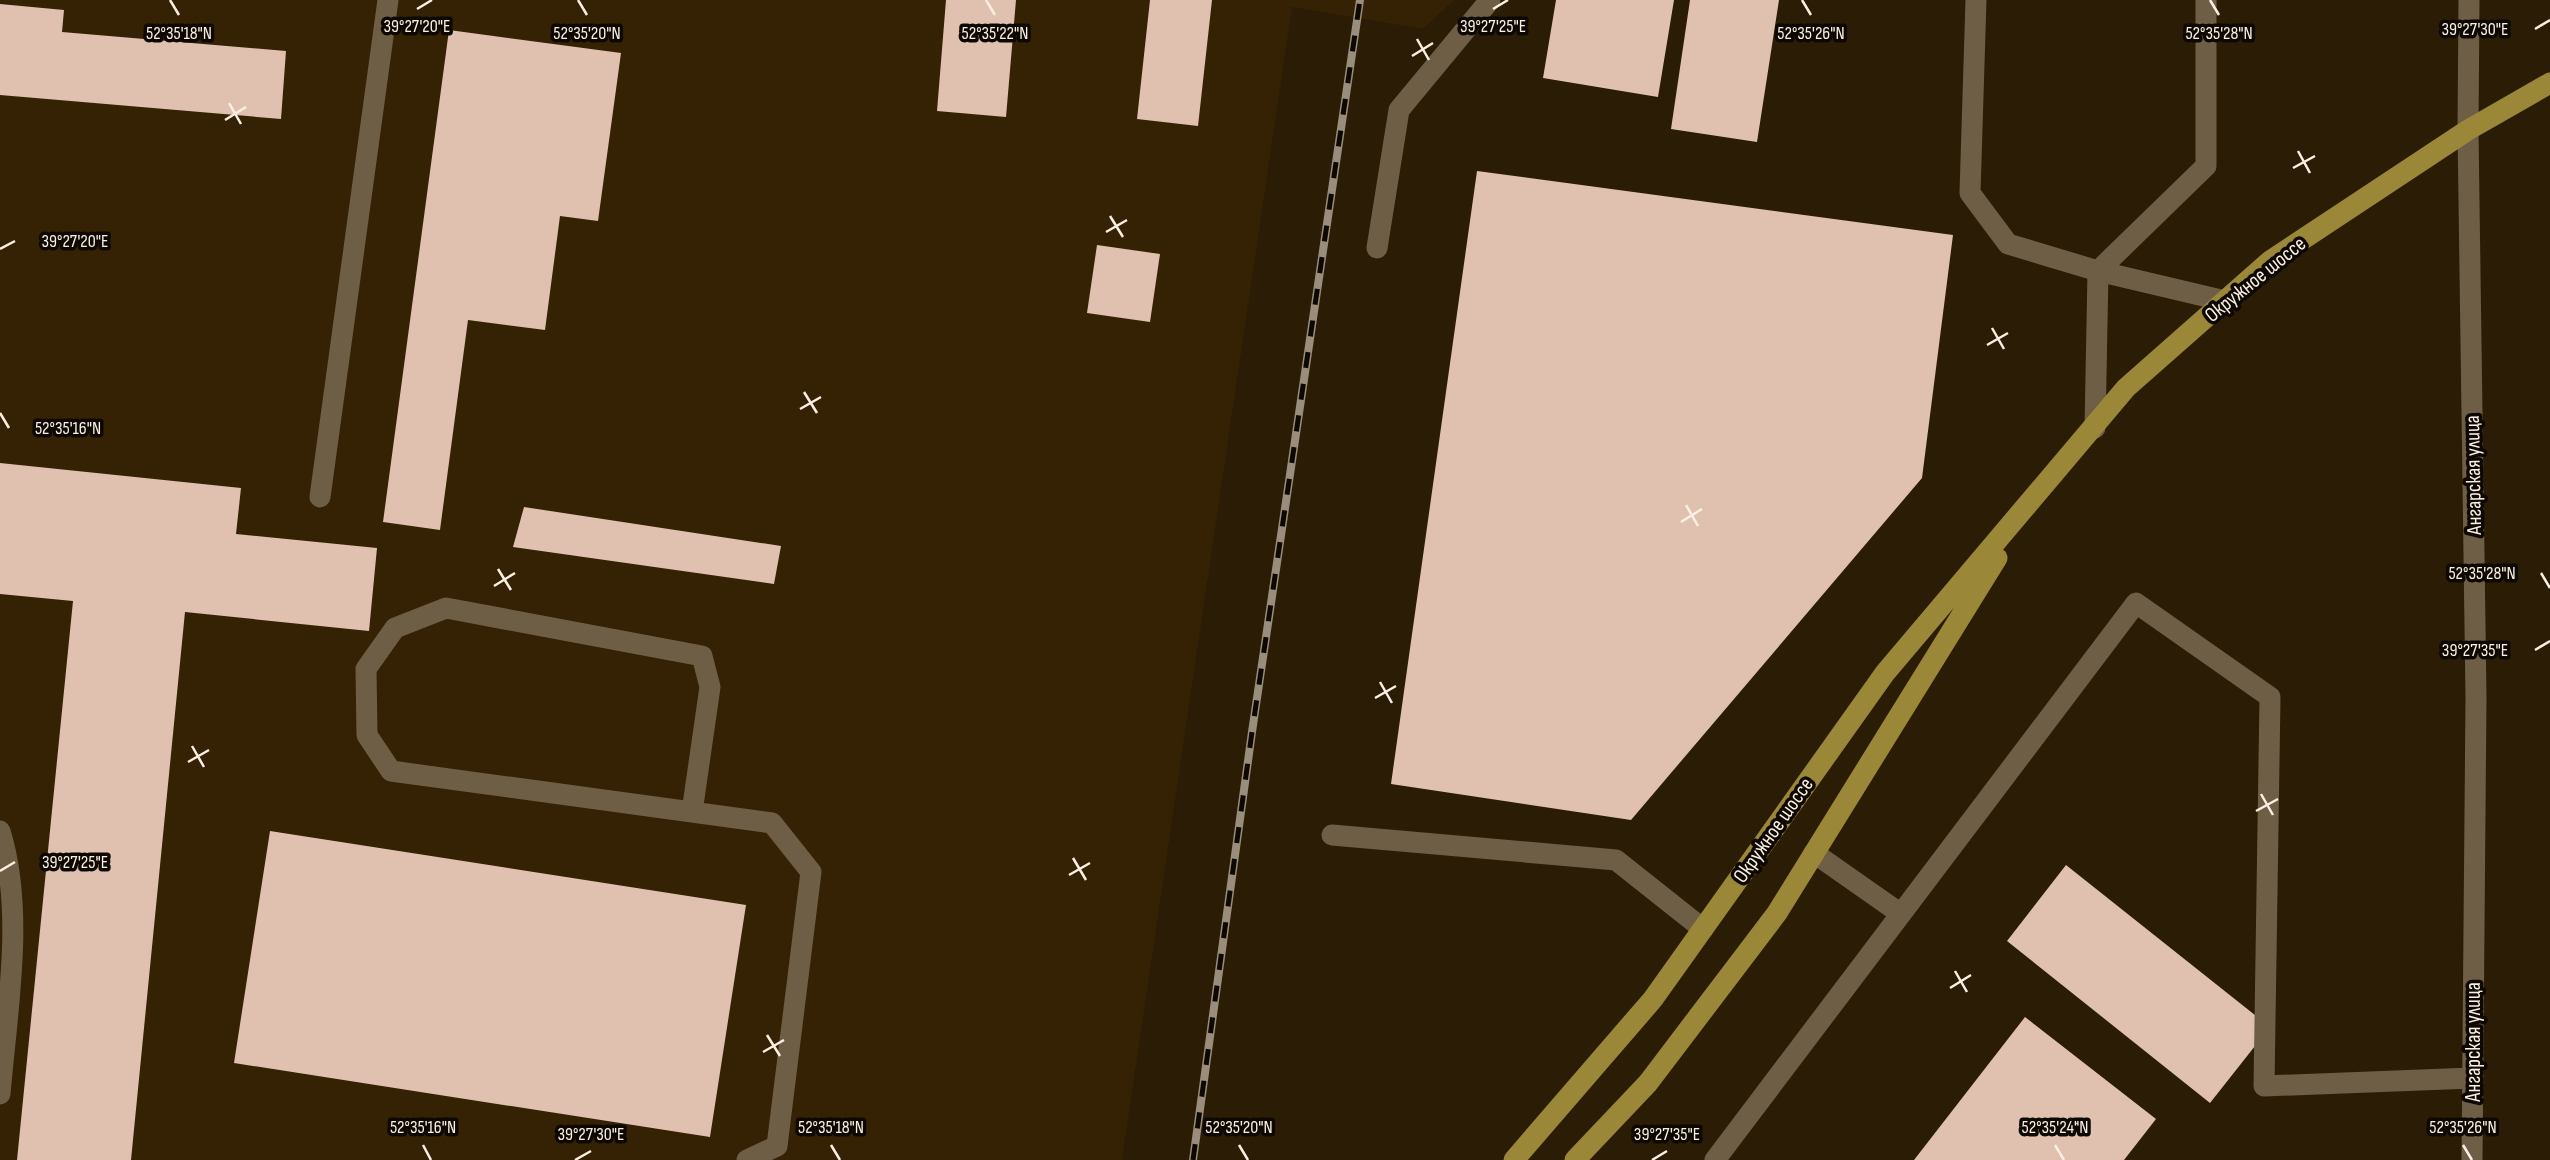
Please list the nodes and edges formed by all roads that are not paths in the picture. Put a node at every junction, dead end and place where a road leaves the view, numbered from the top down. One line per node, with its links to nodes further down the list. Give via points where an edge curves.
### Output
1 (387, 0): 12 (street)
2 (1490, 0): 8 (street, via 1399,110)
3 (1976, 0): 9 (street, via 1970,192 2008,244)
4 (2206, 0): 9 (street, via 2206,166)
5 (2469, 0): 7 (street, Ангарская улица)
6 (2550, 83): 7 (main road, Окружное шоссе)
7 (2468, 130): 10 (main road, Окружное шоссе, via 2270,261); 20 (street, Ангарская улица, via 2476,697)
8 (1377, 248)
9 (2098, 271): 10 (street); 11 (street)
10 (2225, 301): 11 (main road, Окружное шоссе, via 2126,388)
11 (2095, 428): 13 (main road, Окружное шоссе)
12 (320, 497)
13 (2034, 499): 17 (main road, Окружное шоссе); 19 (main road, Окружное шоссе, via 1885,673)
14 (692, 812): 14 (street, via 710,687 702,656 446,608 394,628 366,669 367,735 391,771); 22 (street, via 772,823 811,872 777,1146)
15 (0, 831): 21 (street, via 14,927)
16 (1332, 835): 19 (street, via 1616,860)
17 (1814, 853): 18 (street); 24 (main road, Окружное шоссе, via 1777,913 1648,1083)
18 (1901, 914): 20 (street, via 2136,603 2270,697 2263,1086); 25 (street)
19 (1703, 929): 23 (main road, Окружное шоссе, via 1653,999)
20 (2472, 1078): 26 (street, Ангарская улица)
21 (0, 1094)
22 (747, 1160)
23 (1514, 1160)
24 (1575, 1160)
25 (1715, 1160)
26 (2472, 1160)

